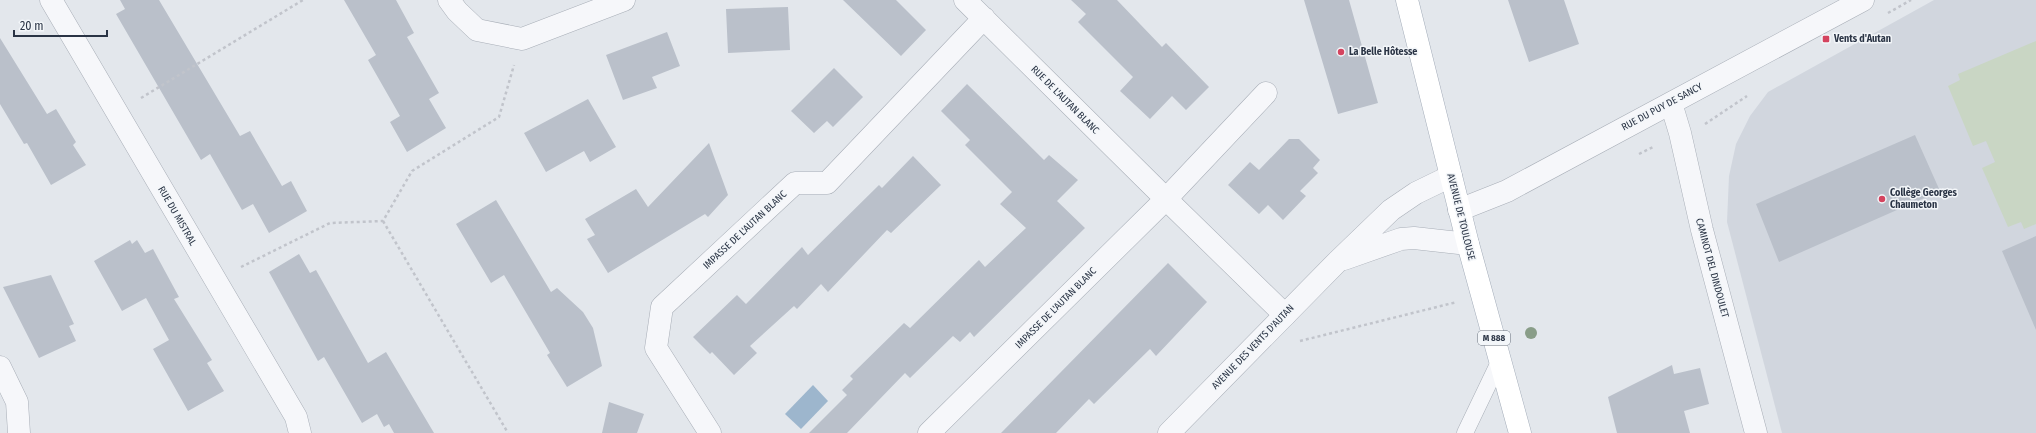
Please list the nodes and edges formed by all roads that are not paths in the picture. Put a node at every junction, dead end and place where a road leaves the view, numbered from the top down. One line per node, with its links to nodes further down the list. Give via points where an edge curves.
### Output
1 (51, 0): 19 (street, RUE DU MISTRAL, via 296,417)
2 (449, 0): 3 (street, via 477,30 522,39)
3 (624, 0)
4 (965, 0): 7 (street, RUE DE L'AUTAN BLANC)
5 (1407, 0): 10 (main road, AVENUE DE TOULOUSE / M 888)
6 (1863, 0): 9 (street, RUE DU PUY DE SANCY)
7 (984, 18): 11 (street, RUE DE L'AUTAN BLANC); 20 (street, IMPASSE DE L'AUTAN BLANC, via 827,183 795,183 662,307 656,348)
8 (1266, 93): 11 (street)
9 (1671, 103): 12 (street, RUE DU PUY DE SANCY, via 1506,191); 25 (street, CAMINOT DEL DINDOULET)
10 (1451, 176): 12 (main road, AVENUE DE TOULOUSE / M 888); 14 (street, AVENUE DES VENTS D'AUTAN, via 1416,193 1391,210)
11 (1166, 200): 15 (street, RUE DE L'AUTAN BLANC); 21 (street, IMPASSE DE L'AUTAN BLANC)
12 (1460, 210): 13 (main road, AVENUE DE TOULOUSE / M 888)
13 (1468, 244): 14 (street, AVENUE DES VENTS D'AUTAN, via 1428,238 1401,239); 16 (main road, AVENUE DE TOULOUSE / M 888)
14 (1338, 262): 15 (street, AVENUE DES VENTS D'AUTAN)
15 (1285, 315): 22 (street, AVENUE DES VENTS D'AUTAN)
16 (1500, 360): 23 (lane); 24 (main road, AVENUE DE TOULOUSE / M 888)
17 (0, 367): 18 (street, via 17,402)
18 (19, 433)
19 (300, 433)
20 (710, 433)
21 (929, 433)
22 (1170, 433)
23 (1465, 433)
24 (1520, 433)
25 (1756, 433)

